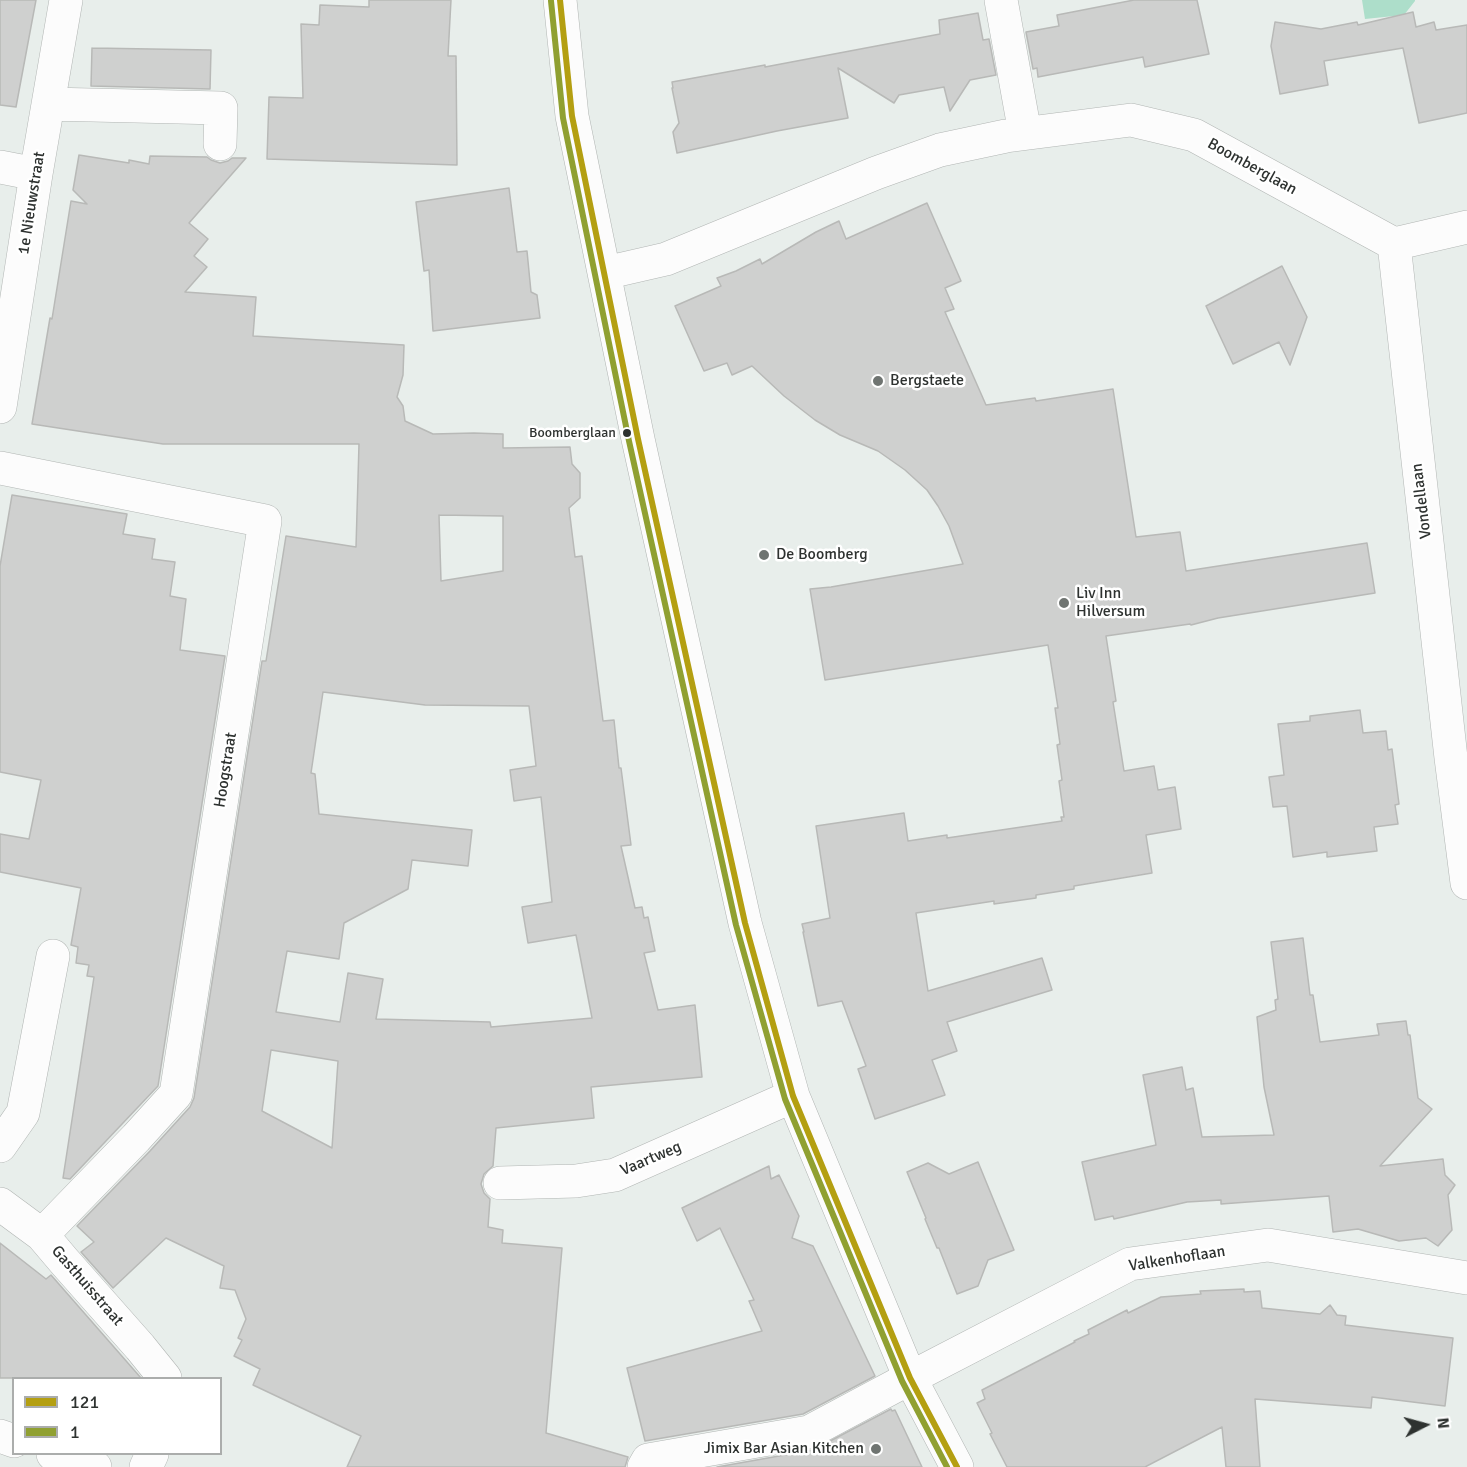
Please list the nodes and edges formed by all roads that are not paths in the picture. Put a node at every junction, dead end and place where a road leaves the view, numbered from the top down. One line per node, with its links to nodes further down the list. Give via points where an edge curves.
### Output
1 (66, 0): 4 (street, 1e Nieuwstraat)
2 (560, 0): 11 (street, via 572,116)
3 (1001, 0): 5 (street)
4 (48, 104): 6 (street, via 221,108); 8 (street, 1e Nieuwstraat)
5 (1026, 134): 10 (street, Boomberglaan, via 1131,120 1194,135); 11 (street, Boomberglaan, via 940,150 666,259)
6 (220, 144)
7 (0, 167): 8 (street)
8 (36, 174): 12 (street, 1e Nieuwstraat)
9 (1467, 227): 10 (street)
10 (1394, 244): 14 (street, Vondellaan)
11 (605, 273): 17 (street, via 745,924)
12 (0, 407)
13 (0, 468): 21 (street, Hoogstraat, via 265,521 176,1094)
14 (1459, 758): 15 (street, Vondellaan)
15 (1467, 883)
16 (53, 956): 18 (street, via 23,1113)
17 (793, 1096): 19 (street, Vaartweg, via 615,1174 576,1181); 24 (street)
18 (0, 1146)
19 (500, 1183)
20 (0, 1204): 21 (street, Gasthuisstraat)
21 (42, 1235): 23 (street, Gasthuisstraat, via 64,1262 146,1342)
22 (1467, 1278): 24 (street, Valkenhoflaan, via 1268,1245 1130,1264)
23 (164, 1377)
24 (910, 1378): 27 (street, Valkenhoflaan, via 809,1432 648,1460); 28 (street)
25 (56, 1455): 26 (street)
26 (95, 1467)
27 (644, 1467)
28 (957, 1467)

